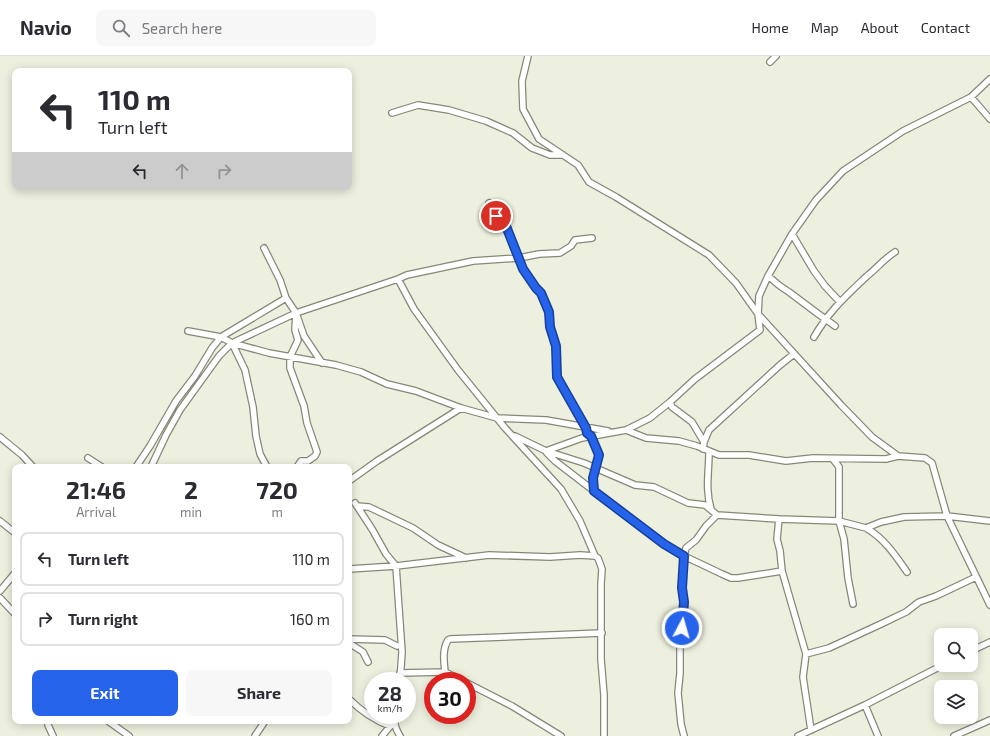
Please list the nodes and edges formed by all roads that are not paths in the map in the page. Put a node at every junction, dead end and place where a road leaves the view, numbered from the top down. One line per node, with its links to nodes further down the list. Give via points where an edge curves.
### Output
1 (528, 56): 8 (street, via 522,81 524,109 539,139)
2 (776, 56): 3 (street)
3 (770, 62)
4 (990, 79): 5 (street)
5 (971, 97): 7 (street); 10 (street, via 903,131 843,171 816,200)
6 (392, 113): 8 (street, via 418,105 449,110 486,121 513,133 532,148 550,155)
7 (990, 119)
8 (563, 155): 20 (street, via 578,165 588,182 709,255 736,283)
9 (489, 203): 14 (street, via 496,216 506,226)
10 (792, 234): 15 (street); 18 (street, via 814,271)
11 (592, 238): 14 (street, via 575,240 560,253)
12 (264, 248): 17 (street)
13 (895, 252): 18 (street)
14 (519, 258): 16 (street, via 473,261); 33 (street, via 523,269 541,293 549,312 550,327 556,346 557,377)
15 (768, 276): 20 (street, via 759,296); 21 (street)
16 (398, 279): 19 (street); 32 (street, via 425,326)
17 (286, 298): 19 (street); 25 (street)
18 (840, 302): 21 (street)
19 (296, 313): 26 (street); 28 (street, via 295,330 298,340); 29 (street, via 304,336)
20 (758, 314): 27 (street); 30 (street, via 760,330 695,378)
21 (826, 319): 22 (street); 24 (street)
22 (836, 326)
23 (188, 331): 25 (street)
24 (814, 337)
25 (221, 338): 26 (street); 47 (street, via 176,401)
26 (232, 342): 28 (street); 48 (street, via 180,410); 49 (street, via 245,370 260,454)
27 (794, 354): 39 (street, via 709,430); 42 (street, via 872,437)
28 (290, 357): 29 (street); 50 (street, via 290,368 317,452 308,461 301,461)
29 (322, 363): 31 (street, via 361,372 387,384 416,391)
30 (670, 402): 34 (street, via 650,418); 39 (street, via 672,407 692,422)
31 (461, 408): 32 (street); 52 (street)
32 (497, 418): 33 (street, via 546,420); 36 (street)
33 (586, 428): 35 (street); 37 (street)
34 (626, 430): 35 (street); 40 (street, via 646,438 679,441)
35 (613, 433): 37 (street)
36 (511, 434): 41 (street); 63 (street, via 561,489 580,521)
37 (591, 436): 41 (street); 51 (street, via 599,455)
38 (0, 437): 45 (street)
39 (704, 442): 40 (street)
40 (706, 450): 44 (street, via 719,455 749,455 786,461); 54 (street, via 708,500)
41 (546, 451): 51 (street); 53 (street)
42 (898, 456): 44 (street, via 886,459); 56 (street, via 925,458 932,463)
43 (88, 458): 46 (street)
44 (833, 459): 59 (street, via 839,467)
45 (30, 464)
46 (97, 464)
47 (138, 464)
48 (152, 464)
49 (265, 464)
50 (299, 464)
51 (596, 468): 53 (street, via 593,478); 54 (street, via 635,485 654,487 688,503 705,505)
52 (352, 479)
53 (594, 491): 64 (street)
54 (711, 510): 55 (street)
55 (717, 515): 57 (street); 64 (street, via 686,548)
56 (947, 516): 60 (street); 61 (street, via 904,517); 71 (street)
57 (779, 519): 59 (street); 68 (street, via 777,539)
58 (0, 521): 62 (street)
59 (839, 521): 61 (street); 75 (street)
60 (990, 521)
61 (866, 528): 69 (street, via 886,544)
62 (12, 531)
63 (596, 556): 65 (street); 78 (street, via 602,569)
64 (684, 556): 68 (street, via 731,578); 106 (street, via 684,619 680,638 678,693)
65 (466, 558): 66 (street); 66 (street, via 438,545 413,528 369,507 356,504)
66 (396, 566): 67 (street); 87 (street, via 402,652)
67 (352, 569)
68 (782, 571): 84 (street)
69 (907, 572)
70 (12, 577): 72 (street)
71 (976, 577): 73 (street); 84 (street, via 919,602 906,612 829,648)
72 (0, 591)
73 (988, 594): 76 (street)
74 (0, 598): 77 (street)
75 (853, 604)
76 (990, 605)
77 (12, 611)
78 (602, 634): 88 (street, via 450,639 444,648); 105 (street)
79 (352, 639): 82 (street, via 385,640)
80 (990, 642): 83 (street)
81 (352, 645): 85 (street, via 363,652)
82 (397, 646)
83 (978, 648)
84 (806, 654): 98 (street, via 803,677)
85 (368, 662)
86 (934, 670): 91 (street)
87 (400, 672)
88 (445, 672)
89 (476, 688): 104 (street)
90 (352, 702): 92 (street)
91 (865, 705): 98 (street); 108 (street)
92 (364, 713)
93 (990, 720): 109 (street)
94 (48, 724): 99 (street)
95 (112, 724): 100 (street)
96 (263, 724): 101 (street)
97 (392, 724): 102 (street); 103 (street)
98 (811, 730): 107 (street)
99 (53, 736)
100 (129, 736)
101 (254, 736)
102 (382, 736)
103 (400, 736)
104 (561, 736)
105 (604, 736)
106 (684, 736)
107 (798, 736)
108 (878, 736)
109 (954, 736)

